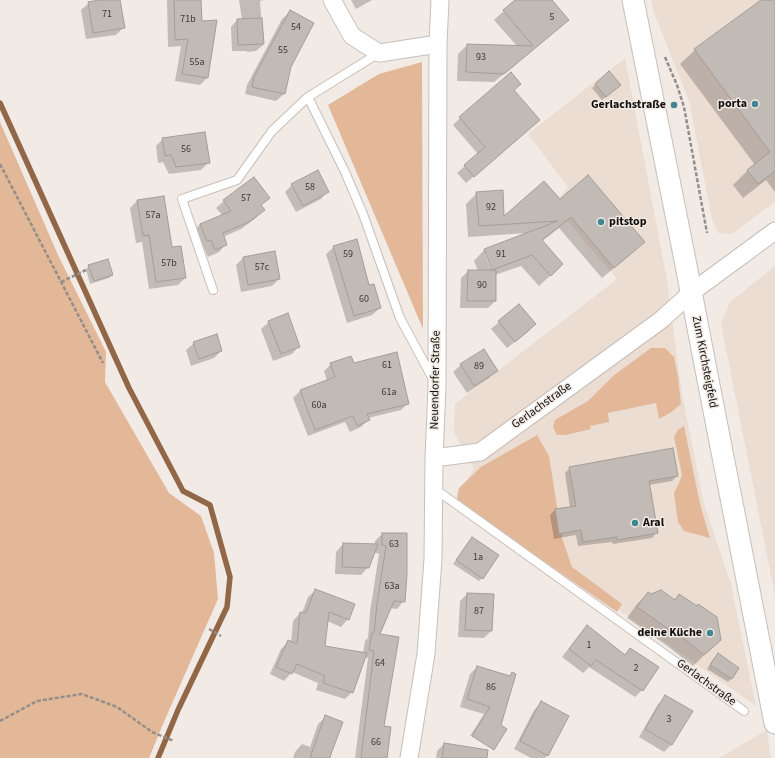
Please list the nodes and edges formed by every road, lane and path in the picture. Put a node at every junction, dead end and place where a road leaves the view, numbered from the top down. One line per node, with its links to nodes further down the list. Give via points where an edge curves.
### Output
1 (332, 0): 6 (street, via 352,36)
2 (440, 0): 4 (street, Neuendorfer Straße)
3 (633, 0): 14 (street, Zum Kirchsteigfeld)
4 (438, 44): 6 (street); 16 (street, Neuendorfer Straße)
5 (663, 52): 10 (path, via 684,107)
6 (379, 53): 7 (lane)
7 (308, 97): 13 (lane, via 272,131 237,180 182,199); 16 (lane, via 363,214 400,318)
8 (0, 164): 12 (path)
9 (775, 231): 14 (street, Gerlachstraße)
10 (707, 233)
11 (86, 270): 12 (path)
12 (61, 282): 15 (path)
13 (213, 290)
14 (692, 292): 17 (street, Gerlachstraße, via 661,320 480,452); 23 (street, Zum Kirchsteigfeld)
15 (103, 363)
16 (437, 387): 17 (street, Neuendorfer Straße)
17 (434, 458): 18 (street, Neuendorfer Straße)
18 (434, 489): 21 (lane, Gerlachstraße); 25 (street, Neuendorfer Straße, via 433,559 426,654)
19 (209, 629): 20 (path)
20 (220, 636)
21 (744, 710)
22 (0, 721): 24 (path, via 38,701 82,694 117,707 152,732)
23 (775, 723)
24 (174, 741)
25 (409, 758)

